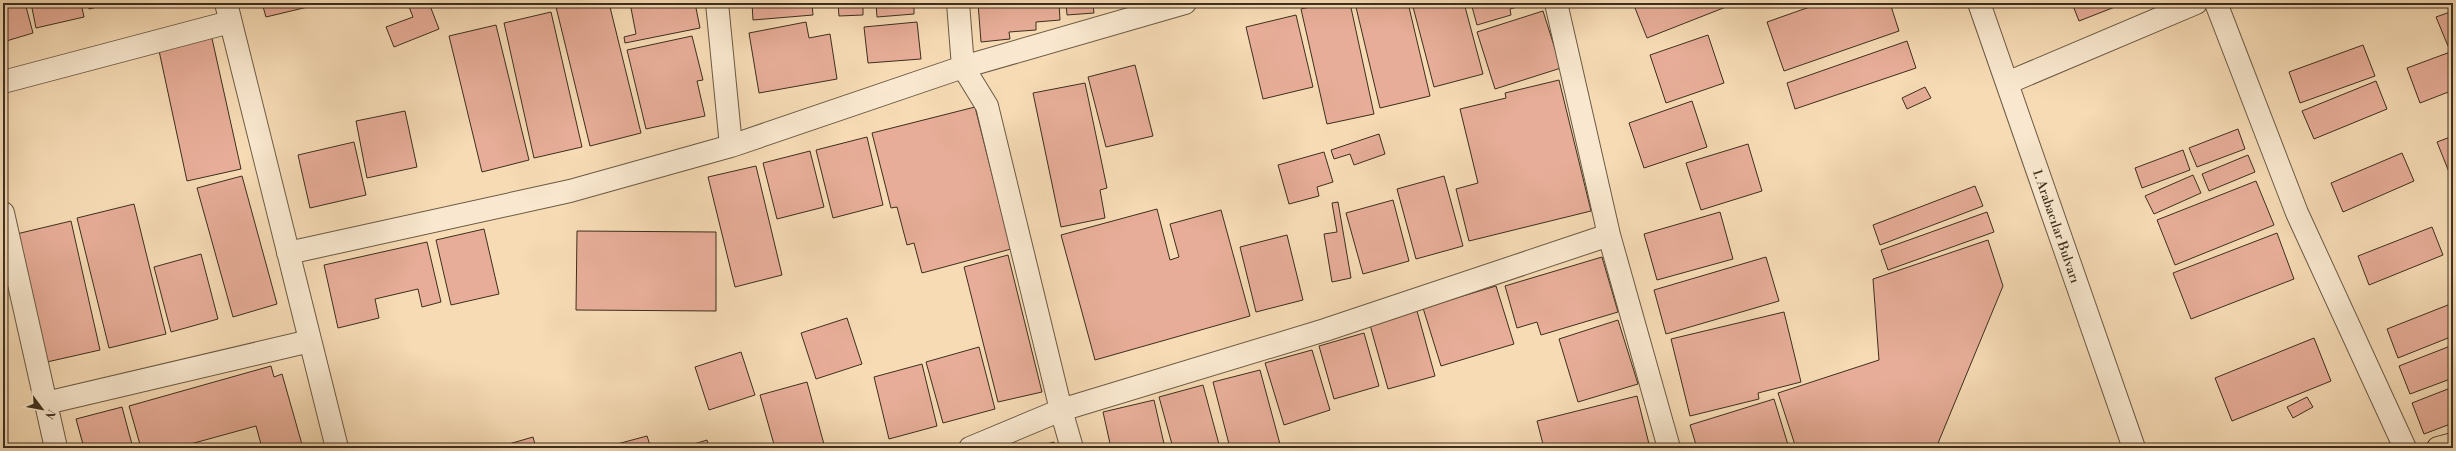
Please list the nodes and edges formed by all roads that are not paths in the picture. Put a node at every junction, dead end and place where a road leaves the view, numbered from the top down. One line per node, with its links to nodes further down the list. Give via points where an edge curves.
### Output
1 (717, 3): 12 (street)
2 (958, 3): 9 (street)
3 (1185, 3): 9 (street)
4 (1556, 3): 14 (street)
5 (1979, 3): 11 (street, 1. Arabacılar Bulvarı)
6 (2196, 3): 11 (street)
7 (2216, 3): 26 (street, via 2297,213)
8 (228, 13): 10 (street); 15 (street)
9 (963, 67): 12 (street); 18 (street, via 987,106)
10 (3, 82)
11 (2007, 82): 25 (street, 1. Arabacılar Bulvarı)
12 (731, 146): 15 (street, via 570,191)
13 (3, 212): 17 (street)
14 (1609, 235): 18 (street, via 1325,330); 24 (street)
15 (288, 253): 16 (street)
16 (310, 342): 17 (street); 21 (street)
17 (46, 403): 20 (street)
18 (1061, 410): 22 (street); 23 (street)
19 (2453, 444): 27 (main road)
20 (56, 448)
21 (337, 448)
22 (970, 448)
23 (1072, 448)
24 (1669, 448)
25 (2134, 448)
26 (2404, 448)
27 (2438, 448)

